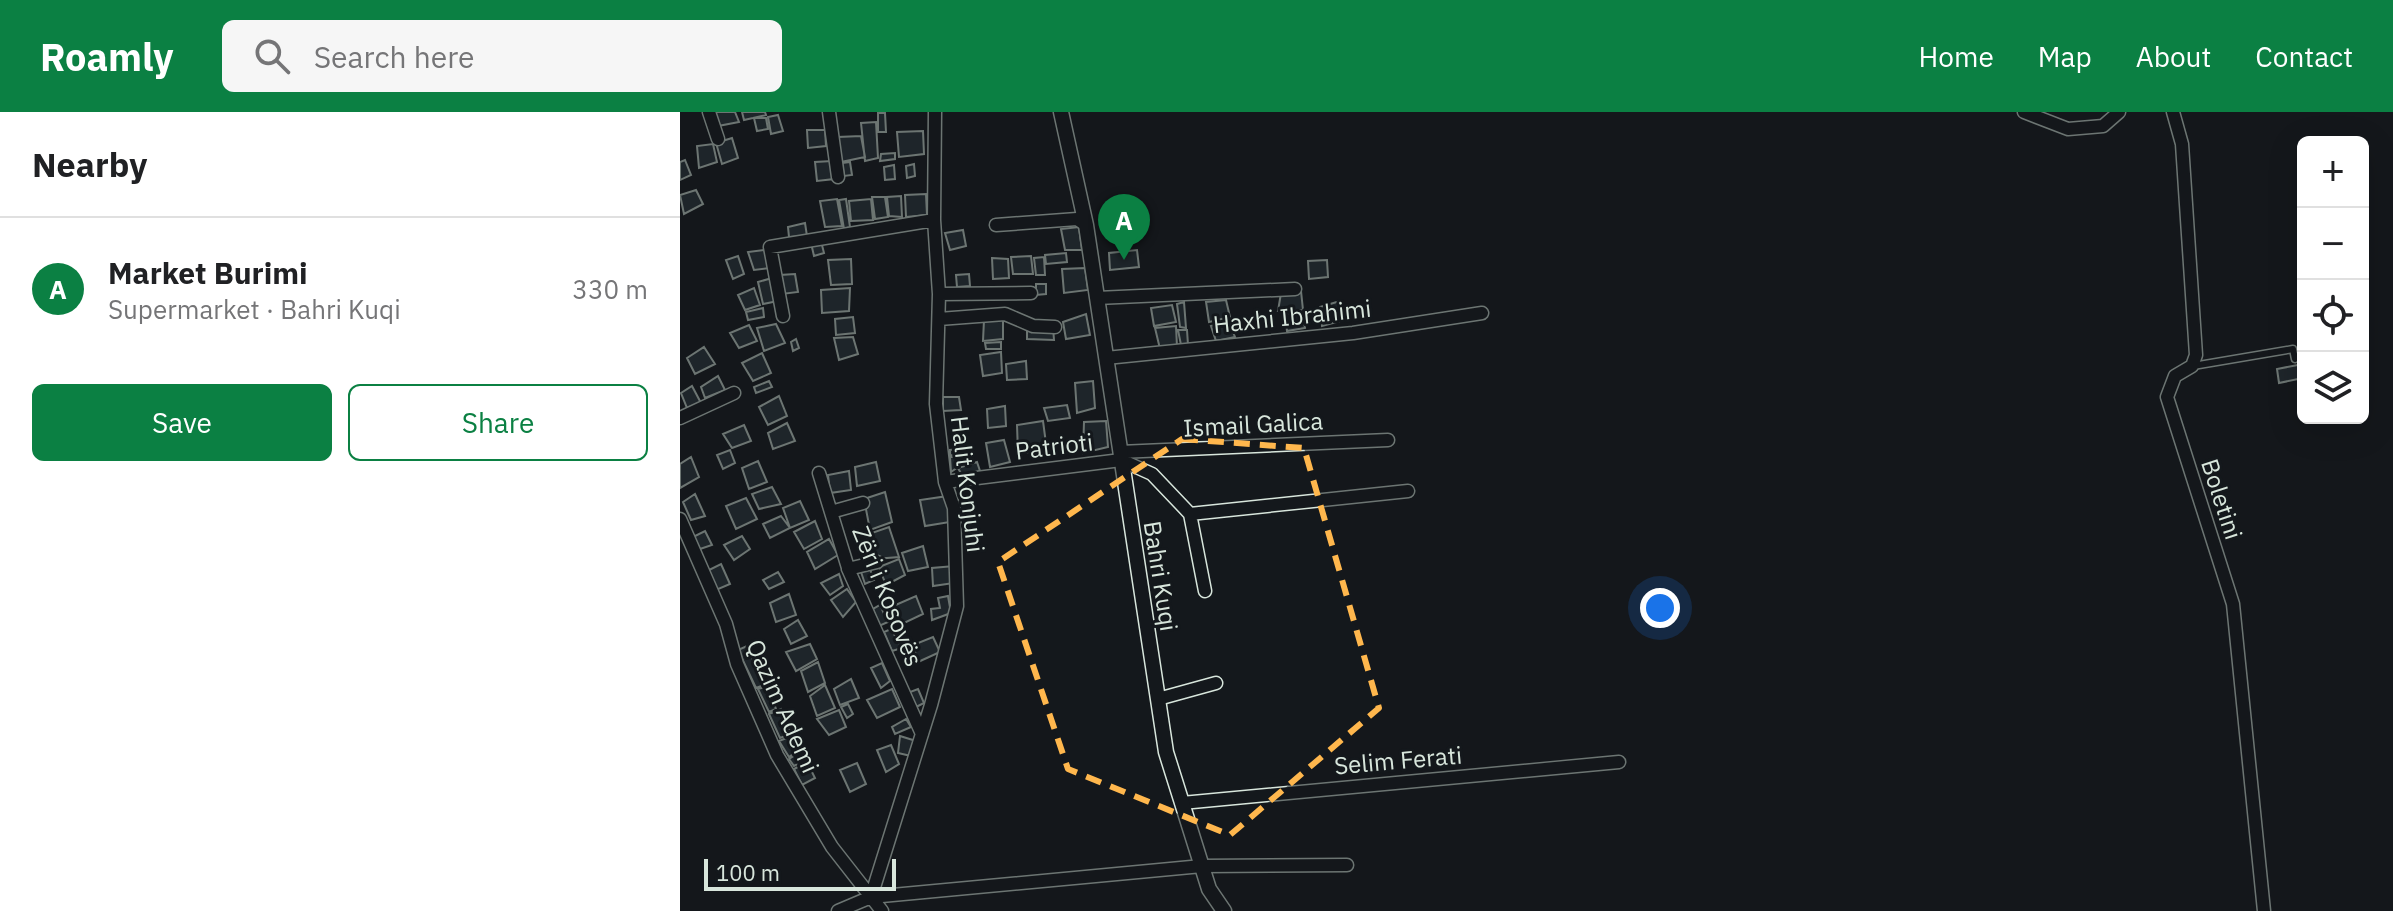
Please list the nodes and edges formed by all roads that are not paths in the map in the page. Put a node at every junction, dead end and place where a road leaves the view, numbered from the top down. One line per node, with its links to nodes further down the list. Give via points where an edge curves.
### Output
1 (709, 112): 8 (street)
2 (829, 112): 9 (street)
3 (935, 112): 10 (street, Halit Konjuhi)
4 (1061, 112): 12 (street, Bahri Kuqi)
5 (2024, 112): 6 (street, via 2068,129 2103,126)
6 (2119, 112)
7 (2173, 112): 23 (street, via 2182,144 2196,355)
8 (718, 139)
9 (838, 177)
10 (934, 220): 15 (street, Halit Konjuhi); 18 (street, via 770,247)
11 (996, 225): 12 (street, via 1077,219)
12 (1086, 225): 16 (street, Bahri Kuqi)
13 (1295, 289): 16 (street)
14 (1031, 293): 15 (street)
15 (939, 294): 19 (street, Halit Konjuhi)
16 (1097, 298): 21 (street, Bahri Kuqi)
17 (1482, 313): 21 (street, Haxhi Ibrahimi, via 1353,333)
18 (783, 316)
19 (939, 319): 20 (street, via 1005,314 1033,326); 29 (street, Halit Konjuhi, via 936,404)
20 (1055, 327)
21 (1106, 358): 27 (street, Bahri Kuqi)
22 (2295, 359): 23 (lane, via 2293,349)
23 (2192, 366): 49 (street, Boletini, via 2175,376 2167,397 2233,604)
24 (734, 393): 25 (street)
25 (680, 418)
26 (1388, 440): 27 (street, Ismail Galica)
27 (1120, 456): 29 (street, Patrioti); 33 (street, Bahri Kuqi, via 1152,474); 39 (street, Bahri Kuqi)
28 (819, 473): 32 (street, Zëri i Kosovës)
29 (945, 482): 40 (street, Halit Konjuhi, via 954,508 957,606)
30 (1408, 491): 33 (street)
31 (863, 503): 32 (street)
32 (831, 512): 36 (street, Zëri i Kosovës)
33 (1190, 514): 37 (street, Bahri Kuqi)
34 (681, 526): 45 (street, Qazim Ademi, via 777,755 832,847)
35 (876, 560): 36 (street)
36 (847, 566): 40 (street, Zëri i Kosovës)
37 (1205, 591)
38 (1216, 683): 39 (street)
39 (1158, 699): 42 (street, Bahri Kuqi, via 1166,752)
40 (922, 734): 45 (street, Halit Konjuhi)
41 (1619, 762): 42 (street, Selim Ferati)
42 (1182, 803): 44 (street, Bahri Kuqi)
43 (1347, 865): 44 (street)
44 (1202, 866): 45 (street); 48 (street, Bahri Kuqi)
45 (871, 897): 46 (street); 47 (street, Qazim Ademi)
46 (838, 911)
47 (882, 911)
48 (1224, 911)
49 (2264, 911)

